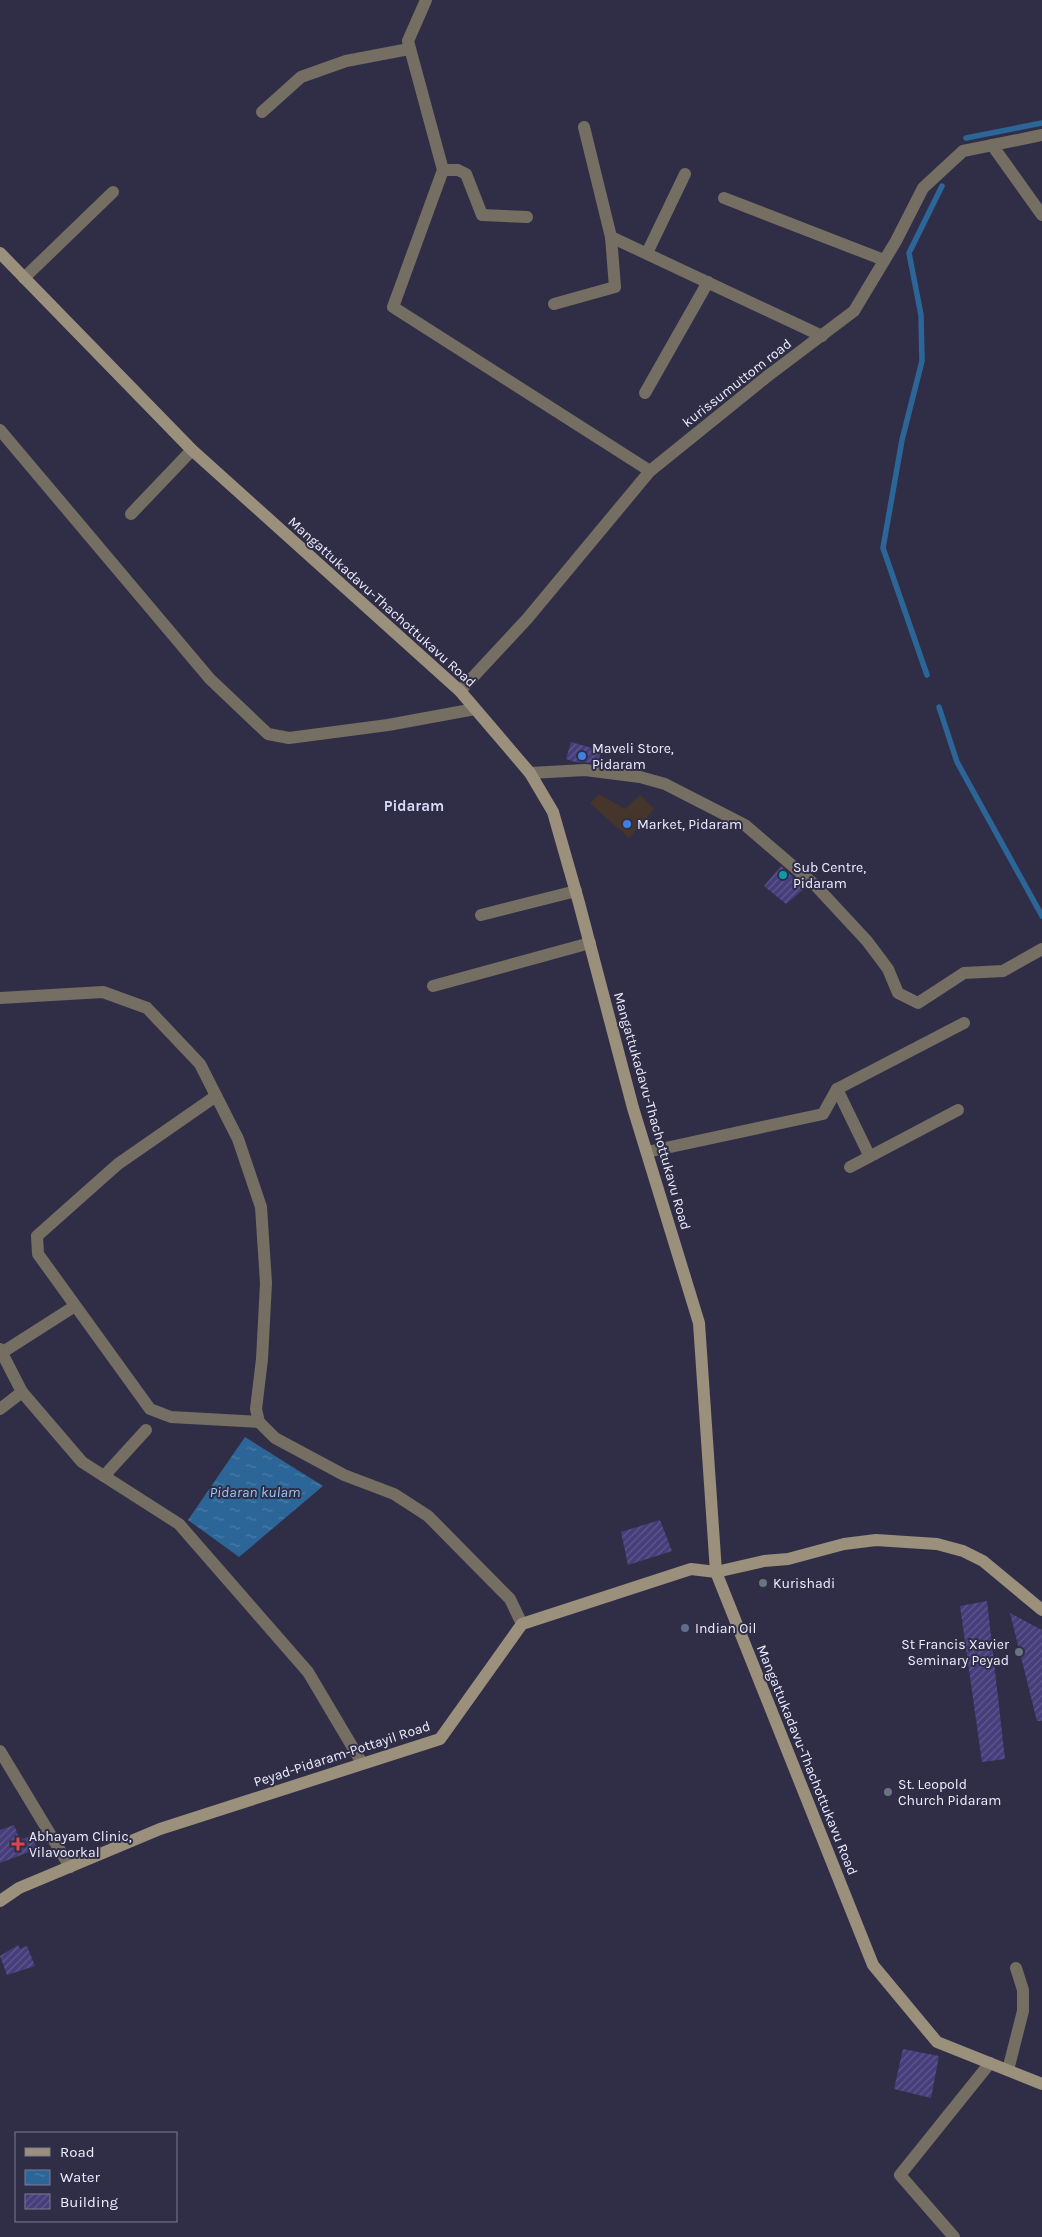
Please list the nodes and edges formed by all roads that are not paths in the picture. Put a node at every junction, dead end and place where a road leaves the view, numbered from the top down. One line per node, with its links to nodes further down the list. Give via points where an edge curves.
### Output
1 (426, 0): 2 (street, via 408,41)
2 (409, 49): 3 (street, via 346,61 301,77); 7 (street)
3 (262, 112)
4 (584, 127): 13 (street)
5 (1042, 135): 6 (street, kurissumuttom road)
6 (992, 145): 11 (street); 16 (street, kurissumuttom road, via 963,152 923,188)
7 (443, 170): 12 (street, via 458,170 466,174 482,216); 24 (street, via 393,307)
8 (685, 174): 15 (street)
9 (113, 192): 17 (street)
10 (724, 198): 16 (street)
11 (1042, 215)
12 (527, 218)
13 (612, 237): 15 (street); 19 (street, via 615,287)
14 (0, 253): 17 (main road, Mangattukadavu-Thachottukavu Road)
15 (647, 254): 18 (street)
16 (884, 260): 20 (street, kurissumuttom road, via 854,311)
17 (24, 278): 23 (main road, Mangattukadavu-Thachottukavu Road)
18 (708, 282): 20 (street); 21 (street)
19 (554, 304)
20 (822, 336): 24 (street, kurissumuttom road)
21 (645, 393)
22 (0, 430): 27 (street, via 210,679 268,734 288,738)
23 (192, 450): 25 (street); 26 (main road, Mangattukadavu-Thachottukavu Road)
24 (650, 471): 26 (street, kurissumuttom road, via 527,619)
25 (131, 514)
26 (460, 690): 27 (main road, Mangattukadavu-Thachottukavu Road)
27 (475, 709): 28 (main road, Mangattukadavu-Thachottukavu Road)
28 (530, 773): 29 (main road, Mangattukadavu-Thachottukavu Road, via 553,812); 32 (street, via 585,770 665,784 745,825 815,885 867,941 888,969 898,993 918,1003 964,973 1002,971)
29 (576, 891): 30 (street); 31 (main road, Mangattukadavu-Thachottukavu Road)
30 (481, 915)
31 (590, 943): 33 (street); 39 (main road, Mangattukadavu-Thachottukavu Road)
32 (1040, 950)
33 (433, 986)
34 (0, 998): 37 (street, via 103,992 147,1008 200,1064)
35 (964, 1023): 36 (street)
36 (837, 1089): 39 (street, via 823,1114); 40 (street)
37 (216, 1096): 42 (street, via 118,1164 36,1236 38,1254); 46 (street, via 238,1140 261,1207 266,1283 256,1409)
38 (958, 1110): 40 (street)
39 (647, 1152): 49 (main road, Mangattukadavu-Thachottukavu Road, via 699,1323)
40 (869, 1155): 41 (street)
41 (850, 1166)
42 (75, 1306): 43 (street); 46 (street, via 150,1409 171,1417)
43 (2, 1351): 44 (street)
44 (22, 1392): 45 (street); 48 (street, via 82,1462)
45 (0, 1409)
46 (259, 1422): 51 (street, via 275,1438 344,1475 394,1494 428,1516 510,1599)
47 (146, 1430): 48 (street)
48 (104, 1476): 53 (street, via 179,1524 308,1672)
49 (716, 1572): 50 (main road, via 788,1559 844,1544 876,1540 936,1544 963,1551 983,1561); 51 (main road, via 690,1569); 57 (main road, Mangattukadavu-Thachottukavu Road, via 873,1965 937,2042)
50 (1042, 1610)
51 (522, 1624): 53 (main road, Peyad-Pidaram-Pottayil Road, via 440,1739)
52 (0, 1751): 54 (street)
53 (362, 1763): 54 (main road, Peyad-Pidaram-Pottayil Road, via 160,1829)
54 (70, 1867): 55 (main road, Peyad-Pidaram-Pottayil Road, via 19,1888)
55 (0, 1901)
56 (1016, 1968): 58 (street, via 1023,1990 1023,2011)
57 (990, 2063): 58 (main road, Mangattukadavu-Thachottukavu Road); 60 (street, via 900,2175)
58 (1008, 2070): 59 (main road, Mangattukadavu-Thachottukavu Road)
59 (1042, 2084)
60 (954, 2237)

